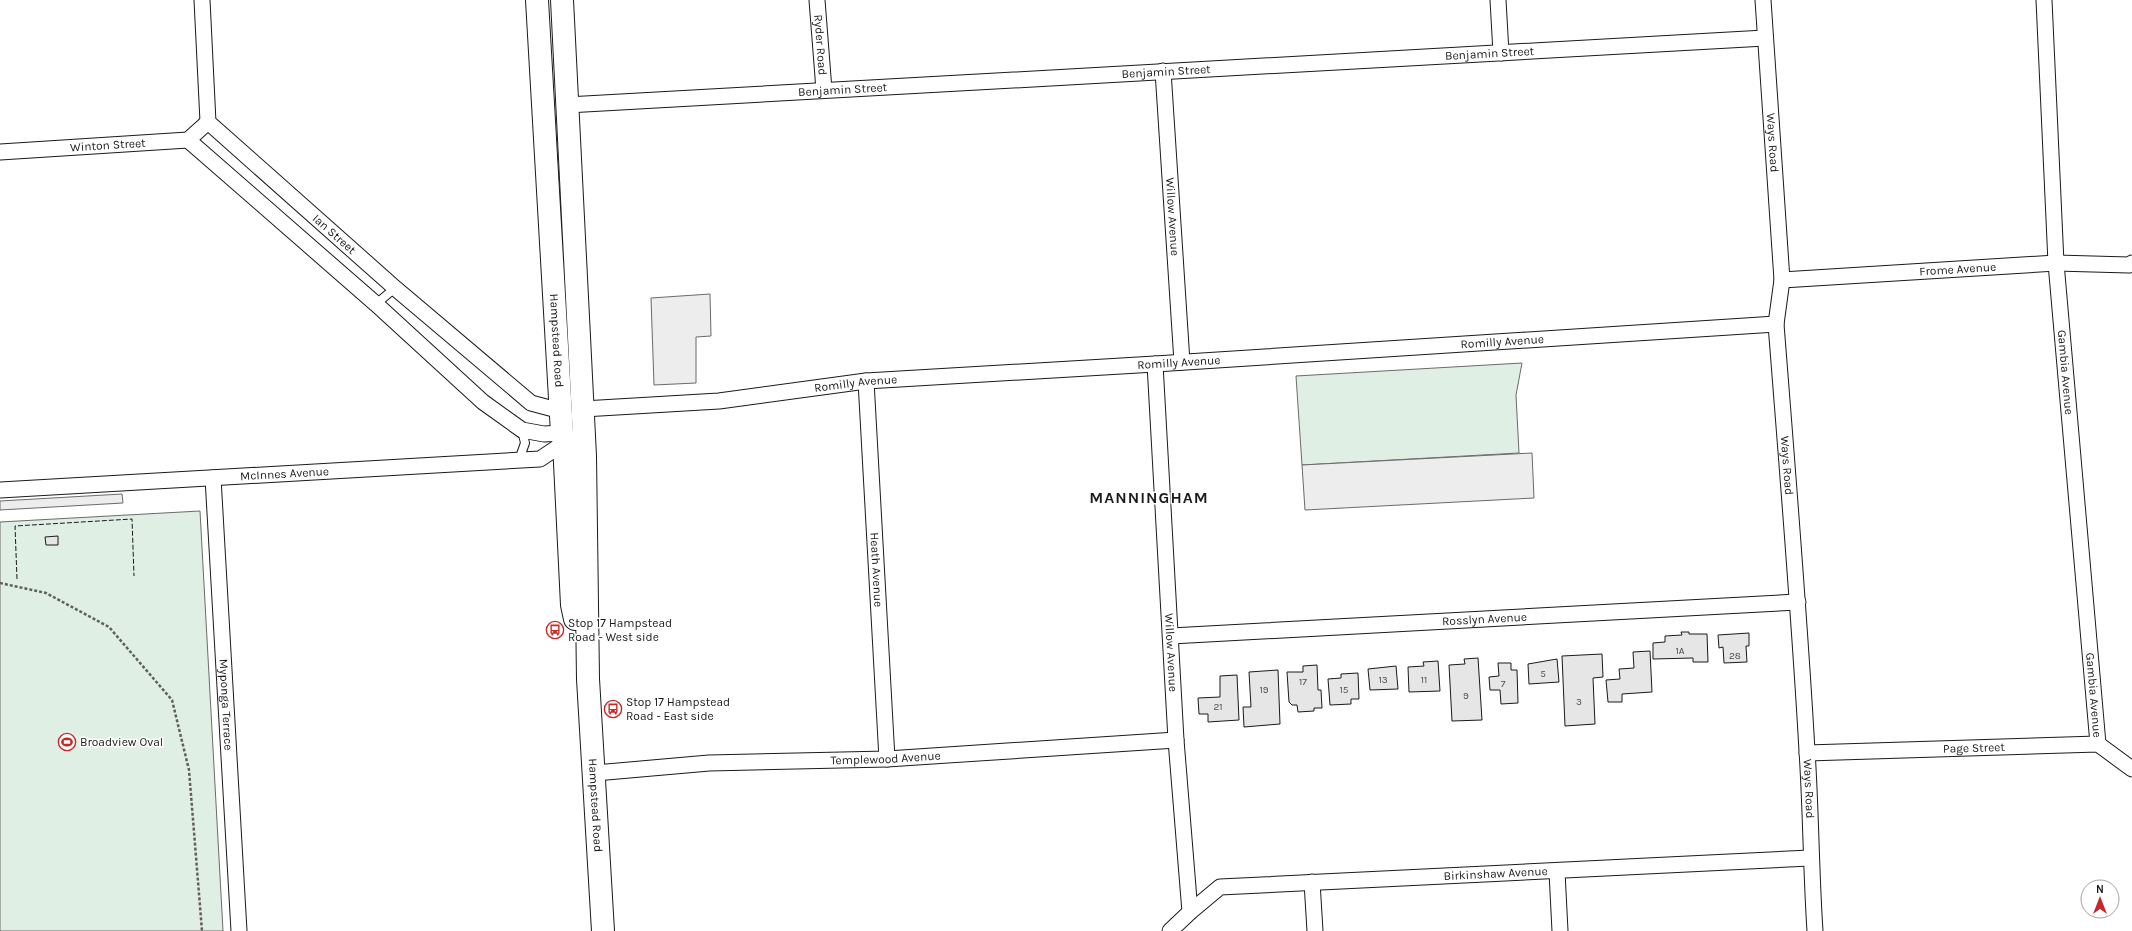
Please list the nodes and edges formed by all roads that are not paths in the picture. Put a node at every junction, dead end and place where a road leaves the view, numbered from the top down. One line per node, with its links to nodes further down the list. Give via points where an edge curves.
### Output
1 (202, 0): 14 (street)
2 (537, 0): 13 (highway, Hampstead Road)
3 (562, 0): 12 (highway, Hampstead Road)
4 (817, 0): 11 (street, Ryder Road)
5 (1498, 0): 9 (street)
6 (1763, 0): 8 (street, Ways Road)
7 (2044, 0): 17 (street, Gambia Avenue)
8 (1765, 38): 9 (street, Benjamin Street); 19 (street, Ways Road)
9 (1501, 53): 10 (street, Benjamin Street)
10 (1163, 71): 11 (street, Benjamin Street); 23 (street, Willow Avenue)
11 (824, 90): 12 (street, Benjamin Street)
12 (567, 105): 13 (highway); 26 (highway, Hampstead Road)
13 (542, 106): 27 (highway, Hampstead Road)
14 (208, 122): 15 (street); 20 (street, Ian Street)
15 (188, 140): 16 (street, Winton Street); 21 (street, Ian Street)
16 (0, 152)
17 (2056, 263): 18 (street, Frome Avenue); 19 (street, Frome Avenue); 38 (street, Gambia Avenue)
18 (2131, 265)
19 (1782, 280): 22 (street, Ways Road)
20 (395, 288): 21 (lane); 27 (street, Ian Street, via 531,403)
21 (376, 304): 28 (street, Ian Street, via 483,402)
22 (1776, 324): 23 (street, Romilly Avenue); 34 (street, Ways Road)
23 (1182, 362): 24 (street, Romilly Avenue)
24 (1155, 364): 25 (street, Romilly Avenue); 35 (street, Willow Avenue)
25 (866, 381): 26 (street, Romilly Avenue, via 719,401); 40 (street, Heath Avenue)
26 (583, 409): 27 (highway); 29 (highway); 30 (highway, Hampstead Road)
27 (561, 411): 29 (highway, Hampstead Road)
28 (522, 430): 29 (street, Ian Street); 31 (lane, via 525,442)
29 (563, 438): 30 (highway); 31 (street, McInnes Avenue, via 540,459); 36 (highway, Hampstead Road, via 572,605)
30 (585, 456): 36 (highway, Hampstead Road)
31 (519, 460): 32 (street, McInnes Avenue)
32 (213, 478): 33 (street, McInnes Avenue); 47 (street, Myponga Terrace)
33 (0, 490)
34 (1798, 602): 35 (street, Rosslyn Avenue); 39 (street, Ways Road)
35 (1171, 636): 37 (street, Willow Avenue)
36 (588, 679): 42 (highway, Hampstead Road)
37 (1176, 740): 40 (street, Templewood Avenue); 46 (street, Willow Avenue)
38 (2098, 744): 39 (street, Page Street); 41 (street)
39 (1807, 753): 43 (street, Ways Road)
40 (887, 759): 42 (street, Templewood Avenue, via 741,761)
41 (2132, 770)
42 (595, 773): 48 (highway, Hampstead Road)
43 (1810, 858): 44 (street, Birkinshaw Avenue); 52 (street, Ways Road)
44 (1557, 872): 45 (street, Birkinshaw Avenue); 51 (street)
45 (1312, 882): 46 (street, Birkinshaw Avenue, via 1220,887); 50 (street)
46 (1190, 912): 49 (street)
47 (238, 931)
48 (602, 931)
49 (1170, 931)
50 (1315, 931)
51 (1560, 931)
52 (1815, 931)

